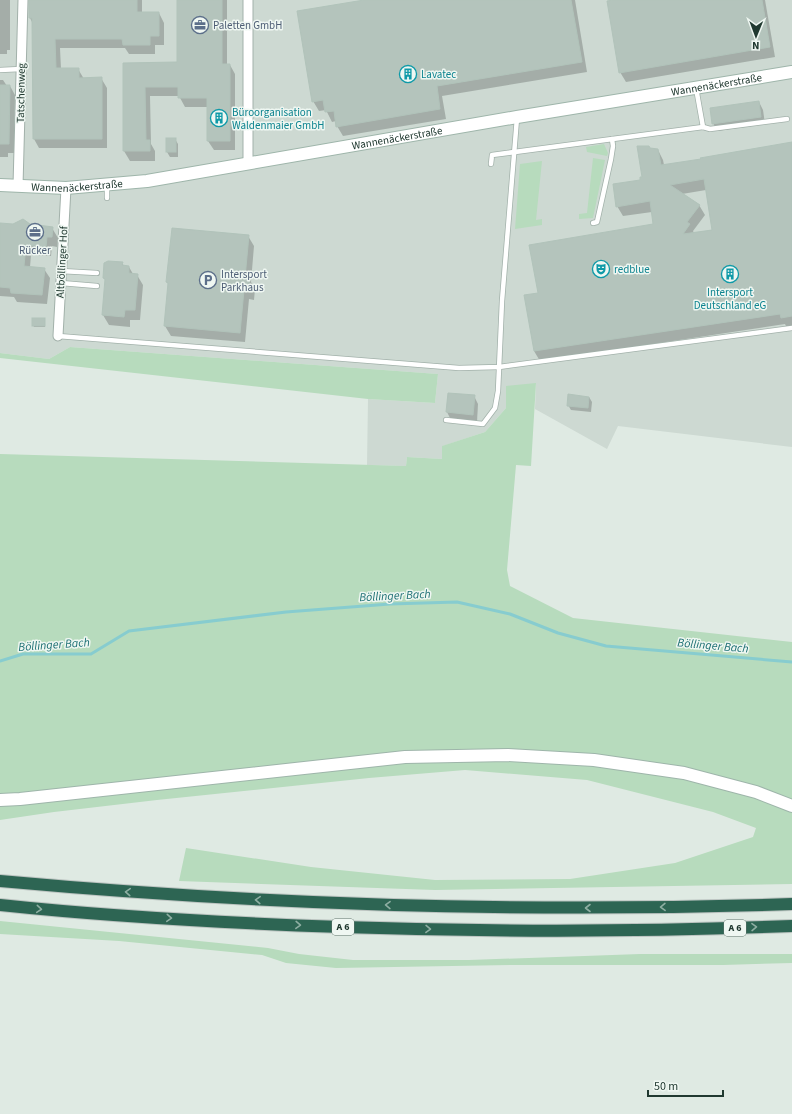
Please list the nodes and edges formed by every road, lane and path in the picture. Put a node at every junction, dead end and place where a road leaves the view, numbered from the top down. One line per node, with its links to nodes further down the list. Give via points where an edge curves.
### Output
1 (23, 0): 3 (street, Tatschenweg)
2 (248, 0): 12 (street)
3 (22, 69): 4 (lane); 16 (street, Tatschenweg)
4 (0, 70)
5 (792, 72): 6 (street, Wannenäckerstraße)
6 (696, 88): 7 (street, Wannenäckerstraße); 9 (lane)
7 (518, 117): 11 (lane); 12 (street, Wannenäckerstraße)
8 (786, 119): 9 (lane, via 710,129)
9 (703, 127): 10 (lane)
10 (612, 139): 11 (lane); 19 (lane, via 611,159 597,222)
11 (515, 153): 13 (lane, via 492,155); 26 (lane)
12 (248, 163): 14 (street, Wannenäckerstraße, via 147,181)
13 (491, 164)
14 (107, 184): 17 (street, Wannenäckerstraße); 18 (lane)
15 (0, 185): 16 (street, Wannenäckerstraße)
16 (18, 186): 17 (street, Wannenäckerstraße)
17 (66, 188): 20 (street, Altböllinger Hof)
18 (107, 198)
19 (594, 223)
20 (61, 271): 21 (lane); 22 (street, Altböllinger Hof)
21 (97, 273)
22 (61, 283): 23 (lane); 25 (street, Altböllinger Hof)
23 (97, 286)
24 (792, 328): 26 (lane)
25 (58, 336): 26 (lane, via 459,368)
26 (499, 367): 27 (lane, via 495,408 483,424)
27 (446, 420)
28 (0, 800): 29 (street, via 405,757 508,754 594,760 684,773 756,792)
29 (792, 806)
30 (0, 881): 31 (highway, A 6, one-way to 30, via 627,908 378,905 212,897)
31 (792, 904)
32 (0, 905): 33 (highway, A 6, one-way to 33, via 237,922 374,928 561,931)
33 (792, 926)

